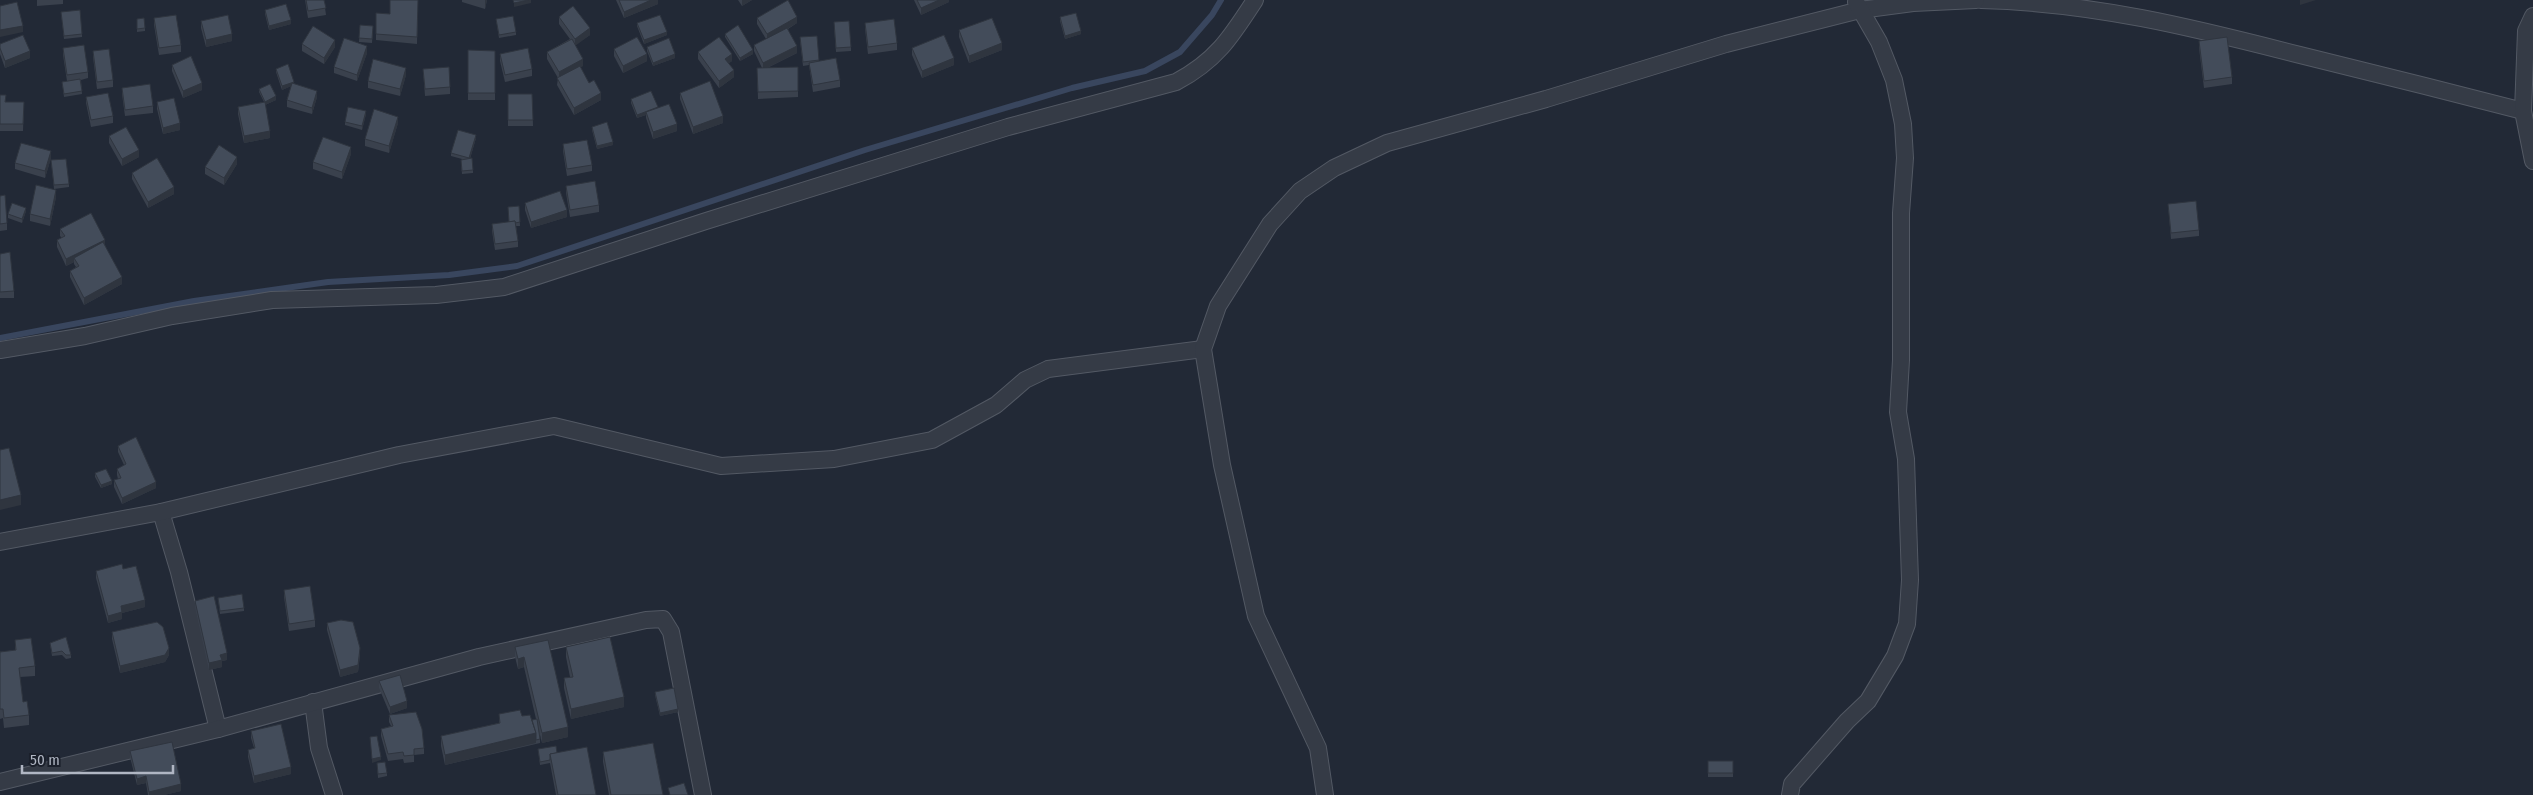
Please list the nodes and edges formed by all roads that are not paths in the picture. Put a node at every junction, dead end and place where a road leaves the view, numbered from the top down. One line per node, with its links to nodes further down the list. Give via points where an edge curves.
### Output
1 (1255, 0): 9 (street, via 1230,40 1200,70 1176,82 1008,127 504,287 436,295 272,300)
2 (1976, 0): 4 (street)
3 (1981, 0): 6 (street, via 2070,6 2177,23)
4 (1857, 5): 8 (street, via 1546,99 1387,143 1334,168 1300,191 1270,224 1218,306); 18 (street, via 1879,42 1894,80 1903,124 1905,158 1898,412 1906,459 1910,580 1907,624 1895,656 1868,701 1792,784)
5 (2533, 16): 6 (street, via 2526,31)
6 (2523, 111): 7 (street)
7 (2533, 162)
8 (1203, 349): 10 (street, via 1048,369 1025,380 996,405 932,440 834,459 721,466 554,426 391,457); 17 (street, via 1222,465 1256,616 1318,748)
9 (0, 350)
10 (161, 512): 11 (street); 13 (street)
11 (0, 542)
12 (313, 702): 13 (street); 15 (street, via 319,748); 16 (street, via 479,657 663,619 671,632)
13 (218, 729): 14 (street)
14 (0, 782)
15 (334, 795)
16 (703, 795)
17 (1325, 795)
18 (1790, 795)

